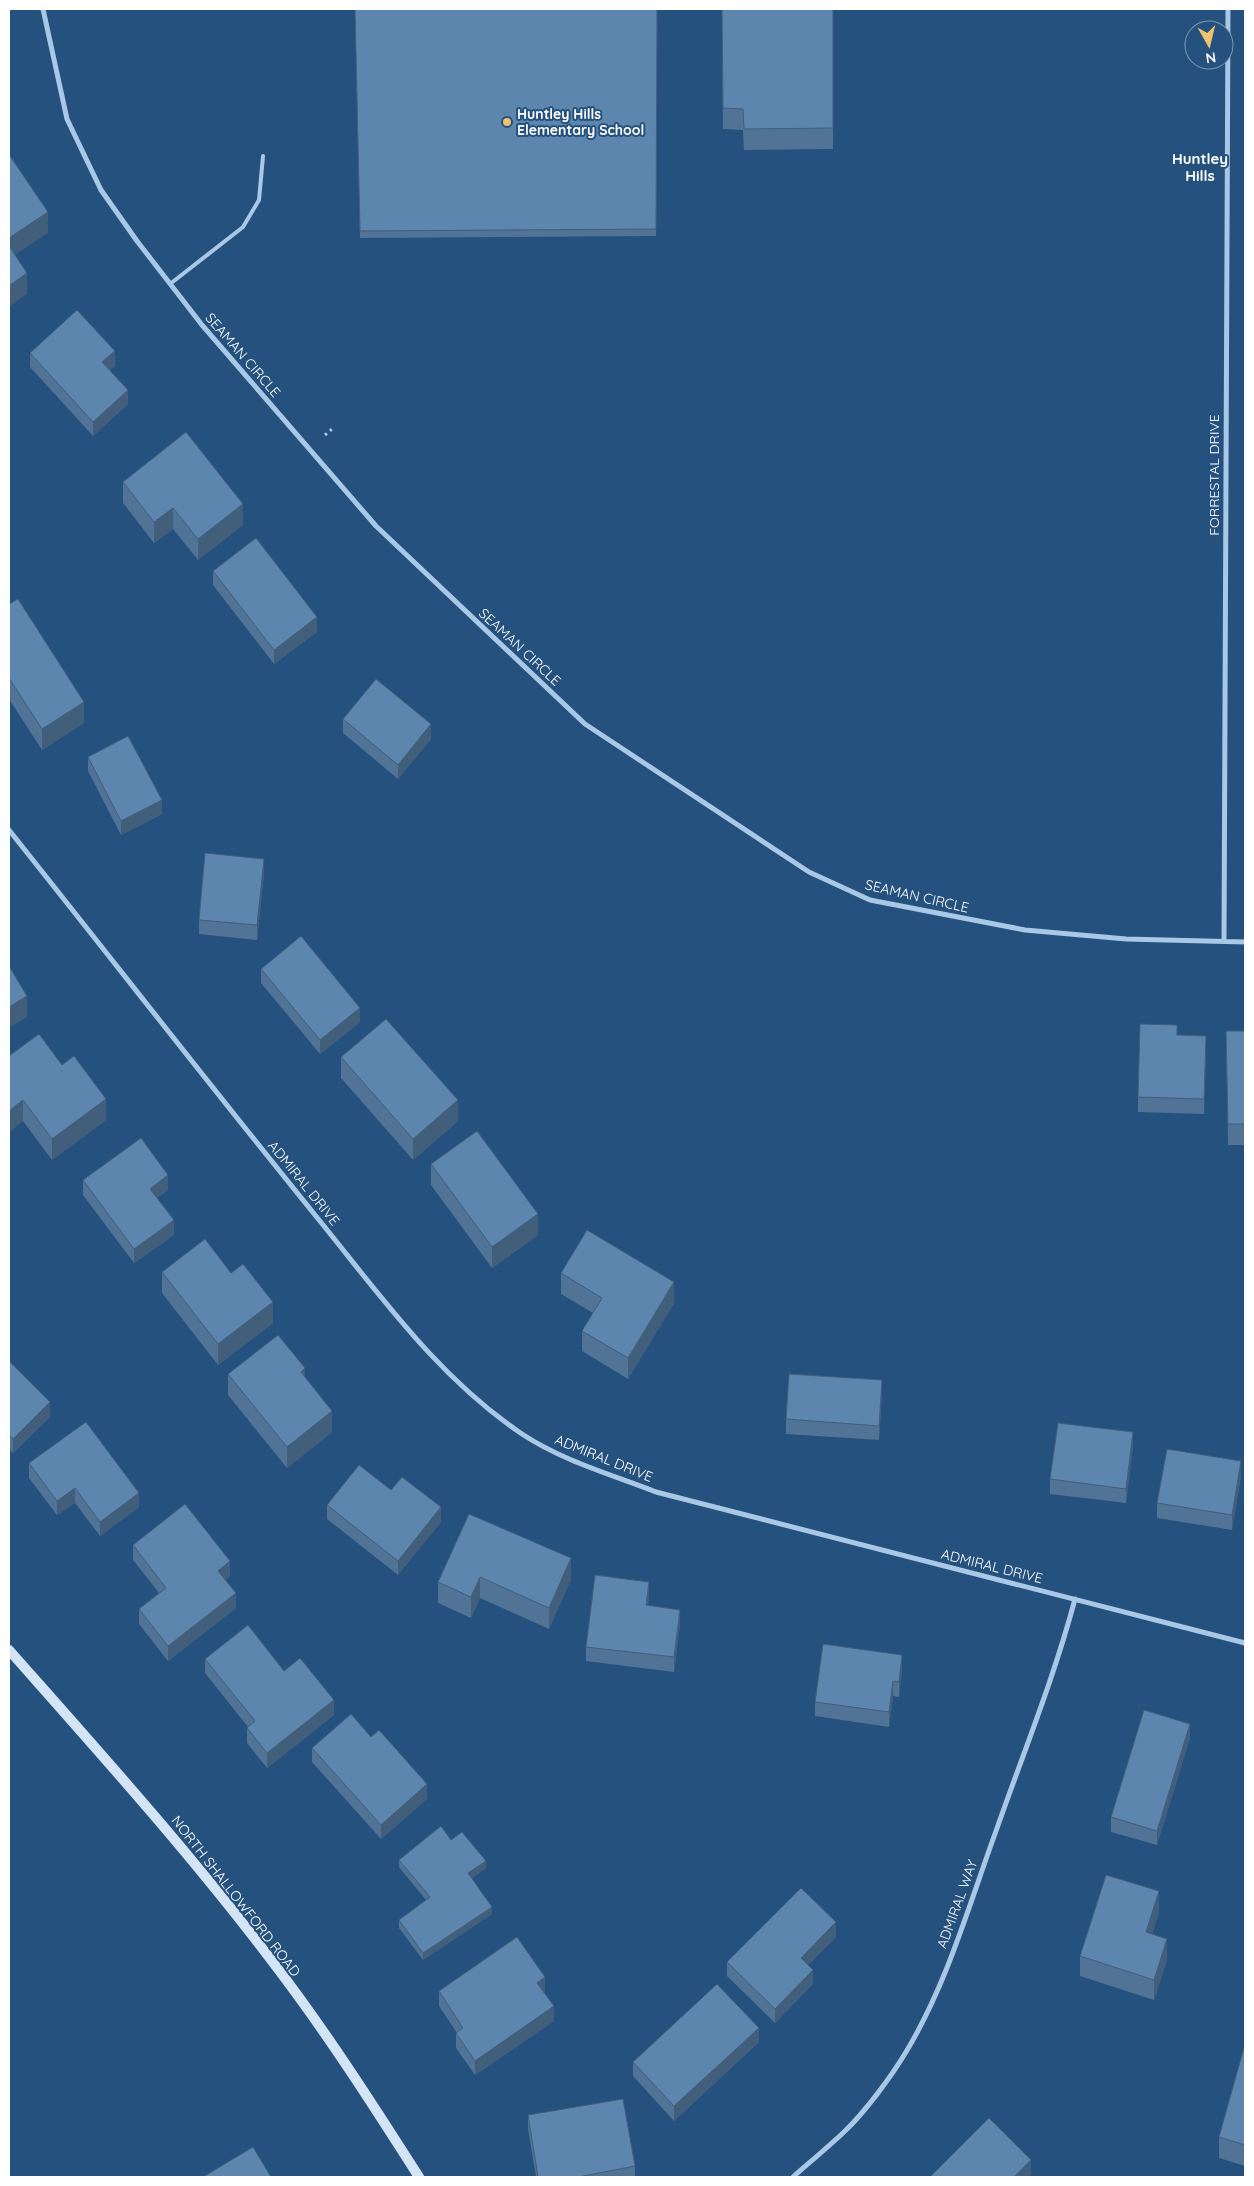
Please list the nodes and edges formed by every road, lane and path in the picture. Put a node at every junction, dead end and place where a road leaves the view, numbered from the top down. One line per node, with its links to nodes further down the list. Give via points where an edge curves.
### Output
1 (43, 9): 4 (street, SEAMAN CIRCLE, via 67,119 83,156 101,190)
2 (1228, 9): 6 (street, FORRESTAL DRIVE)
3 (263, 156): 4 (lane, via 259,200 243,227)
4 (170, 284): 6 (street, SEAMAN CIRCLE, via 376,526 585,724 809,872 870,900 1025,930 1126,939)
5 (9, 830): 8 (street, ADMIRAL DRIVE, via 430,1356 471,1395 522,1434 564,1458 656,1492)
6 (1224, 941): 7 (street, SEAMAN CIRCLE)
7 (1245, 942)
8 (1075, 1598): 9 (street, ADMIRAL DRIVE); 12 (street, ADMIRAL WAY, via 1066,1635 991,1846 942,1980 924,2018 906,2053 851,2124)
9 (1245, 1644)
10 (9, 1650): 11 (street, NORTH SHALLOWFORD ROAD, via 153,1813 275,1964 341,2057)
11 (419, 2177)
12 (792, 2177)

